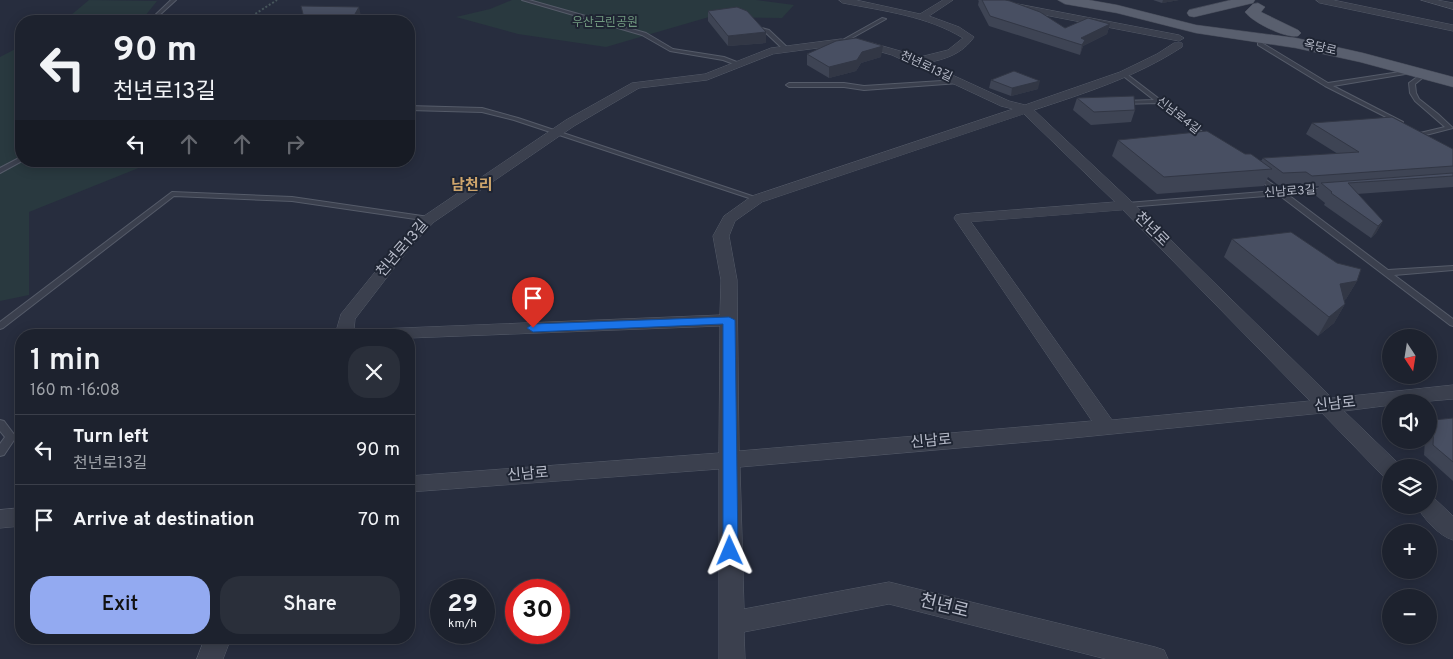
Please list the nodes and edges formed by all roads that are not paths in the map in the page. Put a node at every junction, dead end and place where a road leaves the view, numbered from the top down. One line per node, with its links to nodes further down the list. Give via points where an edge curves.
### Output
1 (174, 0): 12 (lane)
2 (524, 0): 24 (lane, via 644,34 672,50)
3 (843, 0): 13 (street)
4 (948, 0): 13 (street)
5 (983, 0): 18 (street)
6 (1065, 0): 18 (main road, 옥당로, via 1117,9)
7 (1320, 0): 17 (street)
8 (1425, 0): 10 (street)
9 (1258, 3): 11 (main road); 15 (main road); 19 (main road, via 1252,12 1258,17)
10 (1453, 6)
11 (1194, 13): 15 (main road, 옥당로); 18 (main road, 옥당로)
12 (158, 15)
13 (921, 17): 23 (street, via 954,27 969,37 965,45 941,57)
14 (884, 20): 20 (lane)
15 (1217, 25): 18 (main road); 19 (main road); 25 (main road, 옥당로)
16 (756, 27): 22 (lane, via 767,31)
17 (1453, 28)
18 (1178, 29): 26 (street, via 1158,59)
19 (1300, 36): 27 (main road, 옥당로)
20 (841, 42): 22 (street, 천년로13길); 23 (street, 천년로13길, via 876,47)
21 (1260, 44): 30 (lane, 옥당로)
22 (786, 49): 24 (street, 천년로13길, via 771,51)
23 (913, 62): 28 (street, 천년로13길)
24 (740, 64): 38 (street, 천년로13길, via 707,77 636,85)
25 (1418, 73): 29 (main road, 옥당로); 30 (lane); 39 (lane, via 1412,83 1415,101 1450,128)
26 (1124, 74): 32 (lane, 신남로4길); 35 (street)
27 (1453, 74)
28 (957, 82): 31 (lane, via 864,88); 35 (street, 천년로13길, via 1005,104)
29 (1453, 82)
30 (1327, 85): 36 (lane, 옥당로)
31 (789, 86)
32 (1158, 100): 33 (lane); 41 (lane, 신남로4길)
33 (1114, 104)
34 (415, 108): 38 (lane, via 482,110)
35 (1026, 109): 47 (street); 48 (street, 천년로)
36 (1405, 125)
37 (1413, 130): 39 (lane)
38 (558, 132): 47 (lane); 49 (street, 천년로13길)
39 (1422, 134): 40 (lane)
40 (1430, 138)
41 (1210, 141)
42 (15, 162): 44 (lane)
43 (1249, 170): 46 (lane)
44 (0, 171)
45 (1338, 188): 46 (lane, 신남로3길)
46 (1280, 193): 48 (lane, 신남로3길); 51 (lane)
47 (757, 199): 52 (street, via 729,219 721,236 729,280)
48 (1127, 205): 58 (street, 천년로); 60 (street, via 961,218)
49 (428, 219): 54 (lane, via 292,199 172,194); 55 (street, 천년로13길, via 347,318)
50 (1453, 268): 51 (lane)
51 (1386, 273): 53 (lane)
52 (729, 320): 56 (street); 62 (street)
53 (1453, 324)
54 (0, 326)
55 (345, 329)
56 (415, 333)
57 (1453, 392): 58 (street, 신남로)
58 (1326, 406): 60 (street, 신남로); 63 (street, 천년로)
59 (0, 424): 61 (lane, via 11,437)
60 (1106, 426): 62 (street, 신남로)
61 (0, 452)
62 (729, 461): 64 (street, 신남로); 69 (street)
63 (1382, 461)
64 (415, 484)
65 (1436, 514): 68 (street)
66 (15, 518): 67 (street)
67 (0, 519)
68 (1453, 531)
69 (731, 622): 72 (street); 73 (street, 천년로, via 889,593)
70 (216, 644): 71 (street)
71 (210, 659)
72 (732, 659)
73 (1155, 659)

